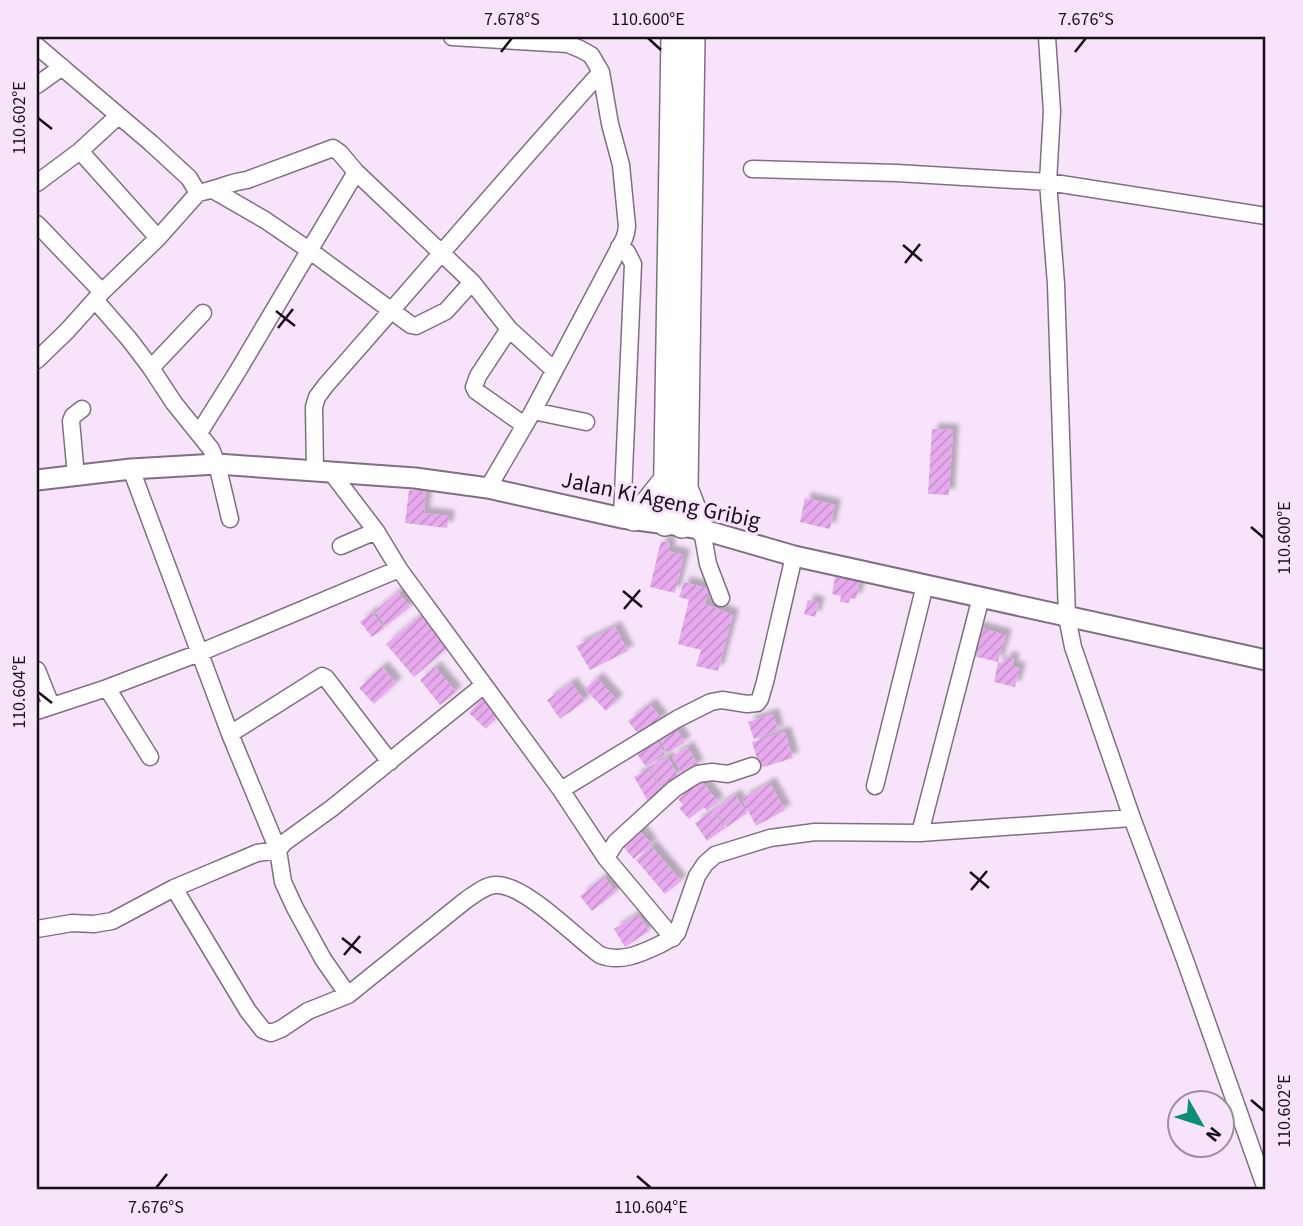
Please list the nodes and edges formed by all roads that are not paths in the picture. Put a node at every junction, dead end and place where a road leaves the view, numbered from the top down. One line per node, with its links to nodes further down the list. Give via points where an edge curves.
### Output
1 (452, 37): 7 (street, via 568,44 591,55)
2 (673, 37): 39 (highway)
3 (693, 37): 39 (highway)
4 (1046, 37): 13 (street, via 1052,111)
5 (37, 46): 6 (street)
6 (62, 67): 8 (street); 9 (street)
7 (601, 72): 19 (street, via 621,165 627,226); 21 (street)
8 (37, 85)
9 (118, 116): 10 (street); 15 (street)
10 (80, 151): 14 (street); 18 (street)
11 (752, 169): 13 (street)
12 (356, 172): 15 (street, via 332,148); 20 (street); 21 (street)
13 (1048, 182): 16 (street); 51 (street, via 1056,284)
14 (37, 183)
15 (206, 192): 18 (street); 20 (street, via 265,220)
16 (1266, 216)
17 (40, 234): 23 (street)
18 (158, 238): 23 (street)
19 (619, 247): 29 (street); 42 (street, via 632,264)
20 (309, 250): 24 (street); 33 (street)
21 (442, 254): 22 (street); 24 (street)
22 (472, 282): 24 (street, via 446,311 416,326); 26 (street)
23 (99, 296): 27 (street); 28 (street)
24 (391, 312): 36 (street, via 317,397 314,407)
25 (202, 313): 28 (street)
26 (509, 329): 29 (street); 31 (street, via 474,387)
27 (37, 360)
28 (151, 368): 33 (street)
29 (554, 370): 31 (street)
30 (82, 409): 37 (street, via 71,421)
31 (528, 418): 32 (street); 40 (street)
32 (586, 422)
33 (199, 433): 34 (street)
34 (217, 464): 35 (main road, Jalan Ki Ageng Gribig); 36 (main road, Jalan Ki Ageng Gribig); 41 (street)
35 (131, 470): 37 (main road, Jalan Ki Ageng Gribig); 52 (street)
36 (323, 472): 40 (main road, Jalan Ki Ageng Gribig); 44 (street)
37 (76, 476): 38 (main road, Jalan Ki Ageng Gribig)
38 (37, 480)
39 (676, 483): 42 (highway); 43 (highway)
40 (488, 488): 42 (main road, Jalan Ki Ageng Gribig)
41 (230, 519)
42 (628, 519): 43 (main road, Jalan Ki Ageng Gribig)
43 (683, 527): 46 (main road, Jalan Ki Ageng Gribig); 50 (street, via 708,564)
44 (376, 531): 45 (street); 47 (street)
45 (341, 545)
46 (794, 556): 48 (main road, Jalan Ki Ageng Gribig); 63 (street, via 758,701 710,702)
47 (399, 569): 52 (street); 55 (street)
48 (925, 585): 49 (main road, Jalan Ki Ageng Gribig); 62 (street)
49 (981, 597): 51 (main road, Jalan Ki Ageng Gribig); 65 (street)
50 (721, 598)
51 (1067, 617): 53 (main road, Jalan Ki Ageng Gribig); 64 (street, via 1073,647)
52 (199, 653): 56 (street); 58 (street)
53 (1266, 660)
54 (37, 670): 57 (street)
55 (484, 685): 60 (street); 63 (street)
56 (107, 688): 57 (street); 59 (street)
57 (44, 708)
58 (230, 734): 60 (street, via 322,676); 66 (street)
59 (150, 757)
60 (390, 762): 66 (street)
61 (752, 766): 67 (street, via 691,778 616,842)
62 (875, 786)
63 (561, 790): 67 (street)
64 (1132, 818): 65 (street); 73 (street)
65 (920, 833): 70 (street, via 815,832 770,838 715,855 697,876)
66 (278, 850): 68 (street, via 257,853); 71 (street, via 283,882 295,908)
67 (606, 858): 70 (street)
68 (174, 888): 69 (street, via 112,921); 71 (street, via 263,1030 276,1032 308,1011)
69 (37, 929)
70 (673, 938): 71 (street, via 640,954 606,957 519,891 487,886)
71 (348, 995)
72 (1266, 1142): 73 (street)
73 (1250, 1143): 74 (street)
74 (1266, 1189)

